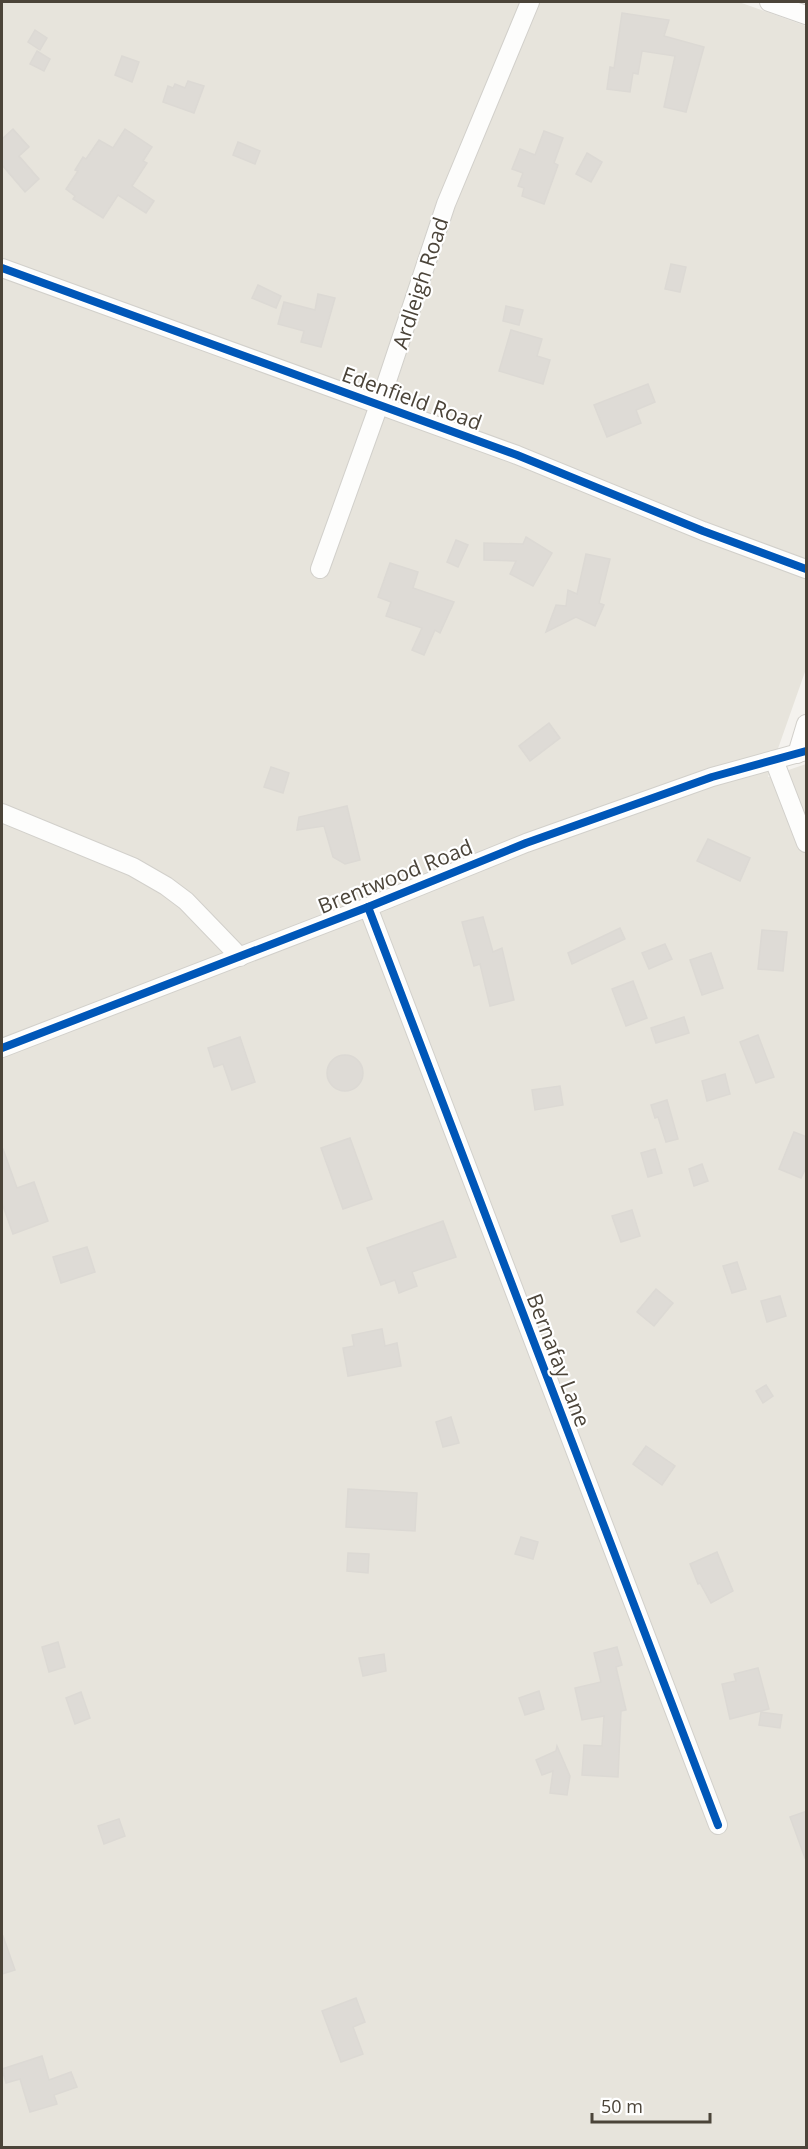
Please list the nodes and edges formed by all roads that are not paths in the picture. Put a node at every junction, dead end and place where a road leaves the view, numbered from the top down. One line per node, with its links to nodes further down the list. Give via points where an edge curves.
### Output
1 (530, 2): 5 (street, Ardleigh Road, via 446,204)
2 (769, 2): 3 (street)
3 (807, 15)
4 (2, 268): 5 (street, Edenfield Road)
5 (379, 405): 6 (street, Ardleigh Road); 7 (street, Edenfield Road)
6 (320, 568)
7 (807, 569)
8 (807, 724): 9 (street)
9 (802, 753): 10 (street, Brentwood Road)
10 (774, 760): 12 (street); 13 (street, Brentwood Road, via 712,777 526,843)
11 (2, 813): 14 (street, via 133,867 166,886 186,901)
12 (807, 843)
13 (368, 907): 14 (street, Brentwood Road); 16 (street, Bernafay Lane)
14 (240, 957): 15 (street, Brentwood Road)
15 (2, 1048)
16 (718, 1825)

